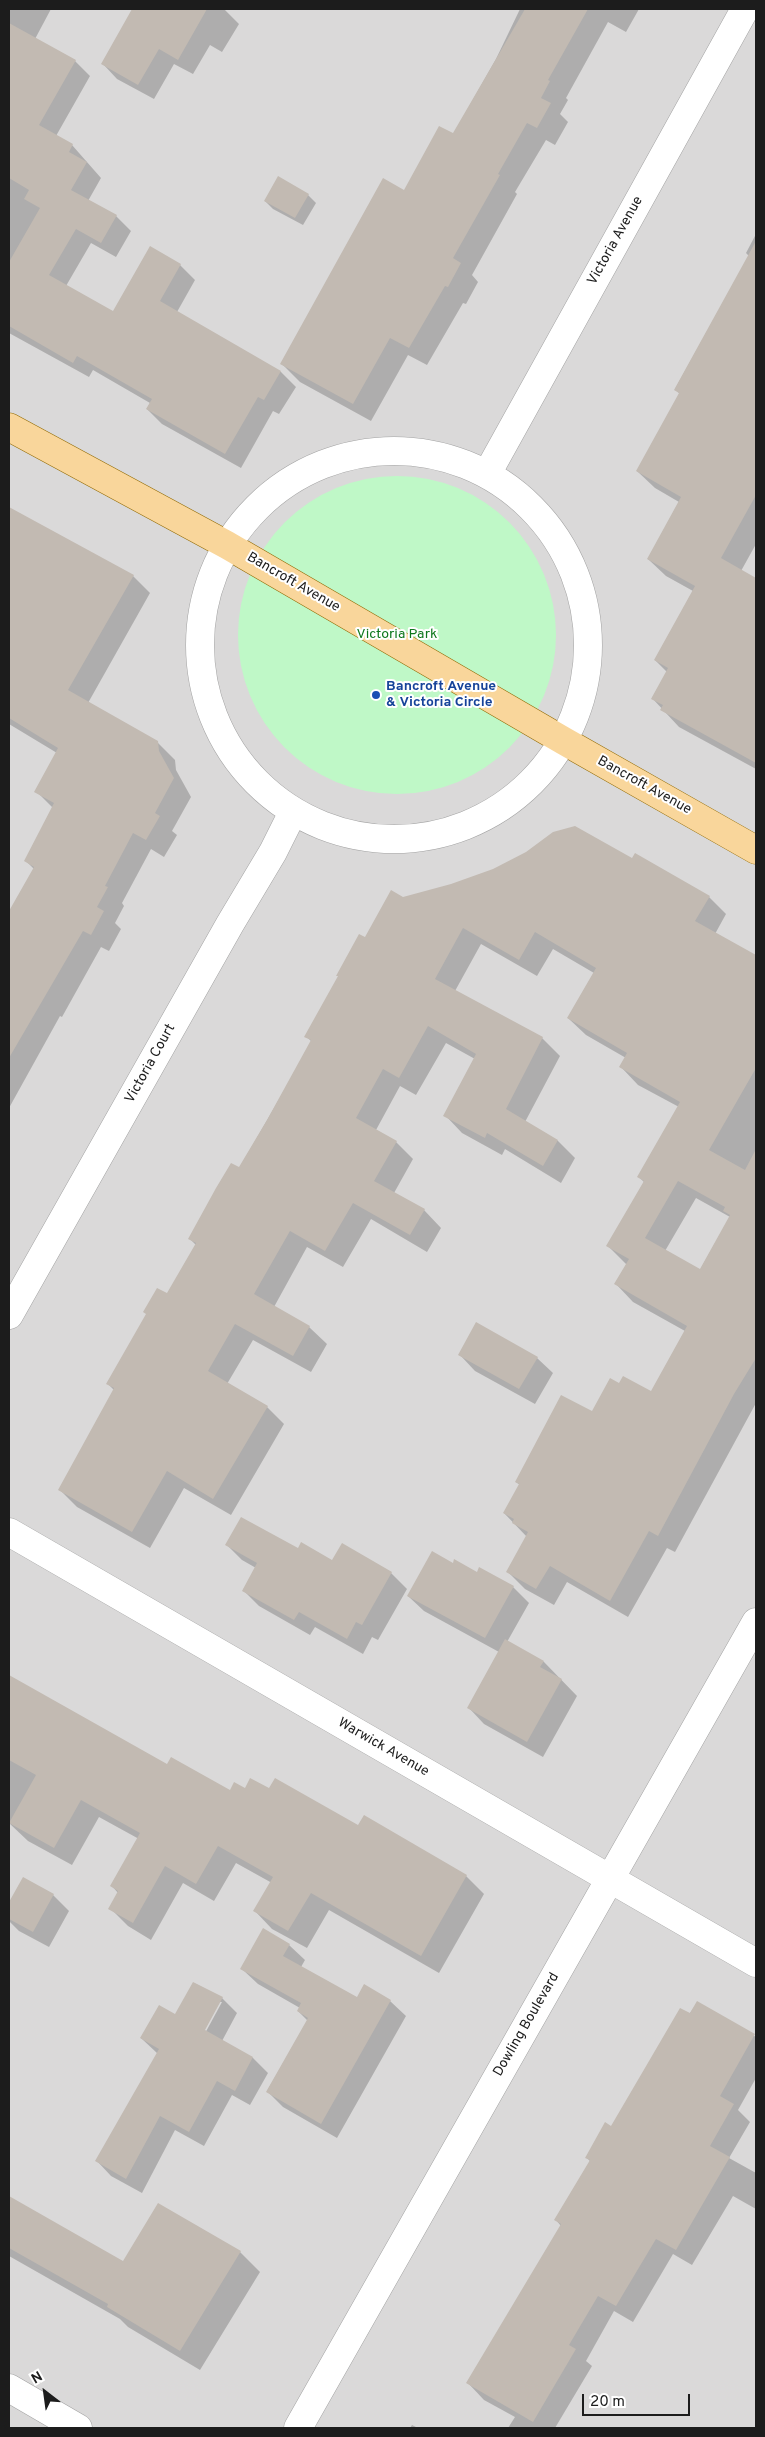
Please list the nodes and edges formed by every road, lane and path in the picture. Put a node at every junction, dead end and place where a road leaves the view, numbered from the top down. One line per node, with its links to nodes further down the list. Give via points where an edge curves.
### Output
1 (745, 9): 3 (street, Victoria Avenue)
2 (9, 427): 4 (main road, Bancroft Avenue)
3 (487, 474): 4 (street, via 448,458 406,451 364,453 323,464 285,484 266,499); 5 (street, via 524,499 553,532 575,570 580,587 587,613 589,657 581,700)
4 (227, 545): 5 (main road, Bancroft Avenue); 6 (street, via 206,592 199,642 204,692 223,740 253,781)
5 (564, 741): 6 (street, via 524,789 491,814 443,834 392,840 340,833); 7 (main road, Bancroft Avenue)
6 (292, 812): 8 (street, Victoria Court, via 273,852)
7 (756, 850)
8 (9, 1315)
9 (9, 1532): 11 (street, Warwick Avenue)
10 (756, 1622): 11 (street, Dowling Boulevard)
11 (611, 1879): 12 (street, Warwick Avenue); 15 (street, Dowling Boulevard)
12 (756, 1963)
13 (9, 2388): 14 (street)
14 (78, 2428)
15 (298, 2428)

